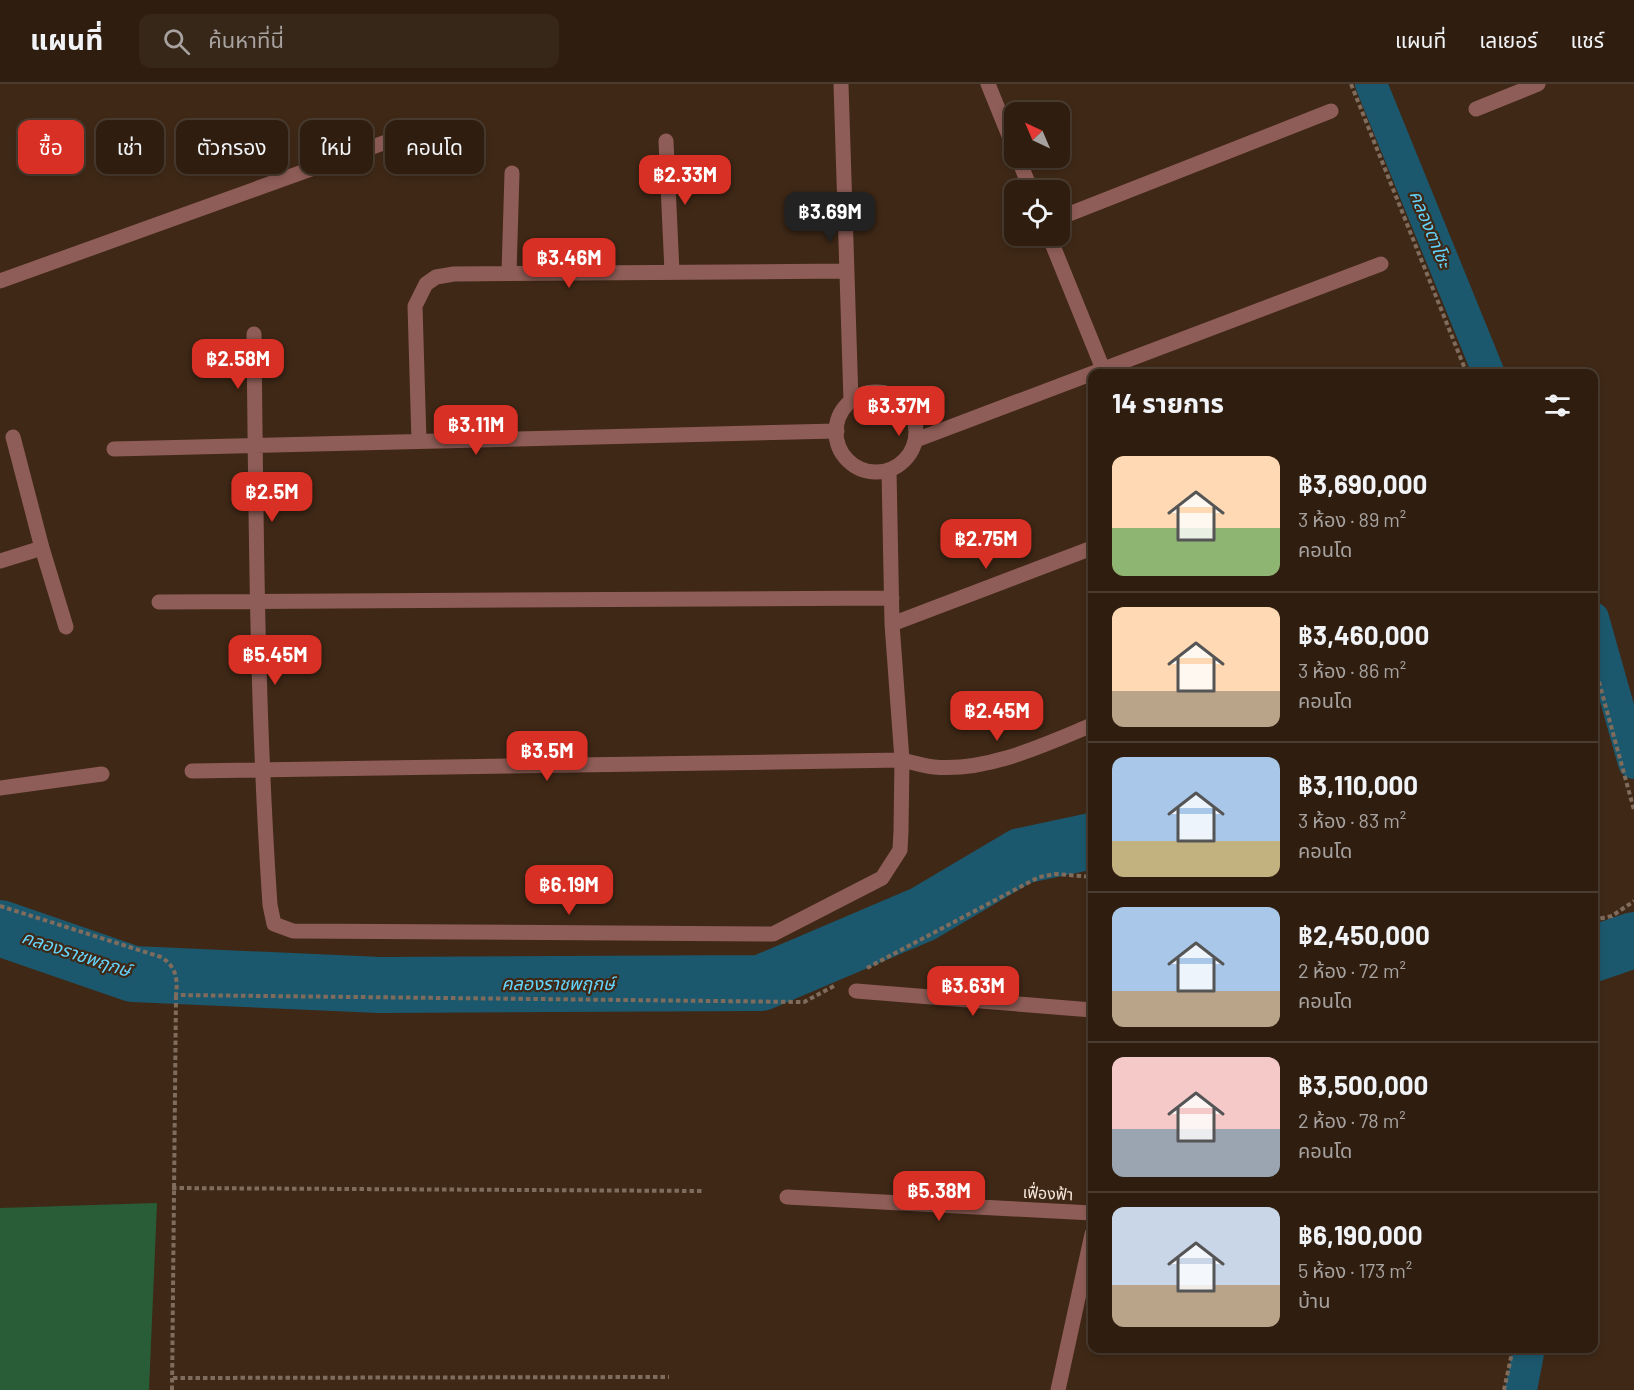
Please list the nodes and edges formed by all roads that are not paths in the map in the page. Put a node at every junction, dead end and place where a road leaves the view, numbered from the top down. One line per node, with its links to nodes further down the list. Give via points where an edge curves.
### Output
1 (841, 84): 13 (street)
2 (988, 84): 6 (street)
3 (1538, 84): 4 (street)
4 (1476, 109)
5 (1330, 111): 10 (street)
6 (1004, 123)
7 (666, 141): 14 (street)
8 (385, 142): 16 (street)
9 (512, 173): 15 (street)
10 (1070, 214)
11 (1053, 246): 18 (street)
12 (1382, 264): 18 (street)
13 (847, 271): 14 (street); 20 (street)
14 (672, 272): 15 (street)
15 (509, 273): 24 (street, via 454,274 436,277 426,284 415,306)
16 (0, 281)
17 (254, 334): 25 (street)
18 (1103, 369)
19 (1088, 375): 23 (street)
20 (851, 401): 21 (street, via 842,412); 23 (street, via 877,392 903,402 916,426)
21 (837, 431): 24 (street); 27 (street, via 841,452 850,463 862,470)
22 (13, 437): 28 (street)
23 (916, 440): 27 (street, via 902,464)
24 (419, 441): 25 (street)
25 (255, 445): 26 (street); 33 (street)
26 (114, 449)
27 (889, 470): 31 (street)
28 (42, 548): 30 (street); 35 (street)
29 (1088, 550): 34 (street)
30 (0, 561)
31 (892, 598): 33 (street); 34 (street)
32 (159, 602): 33 (street)
33 (256, 602): 38 (street)
34 (892, 624): 37 (street)
35 (66, 627)
36 (1088, 727): 37 (street, via 983,763 935,767)
37 (902, 760): 38 (street); 38 (street, via 900,850 882,878 774,934 293,931 274,924 272,914)
38 (261, 770): 39 (street)
39 (192, 771)
40 (102, 774): 41 (street)
41 (0, 788)
42 (856, 991): 43 (street)
43 (1088, 1010)
44 (787, 1197): 45 (street, เฟื่องฟ้า)
45 (1088, 1213)
46 (1088, 1251): 47 (street)
47 (1058, 1390)

